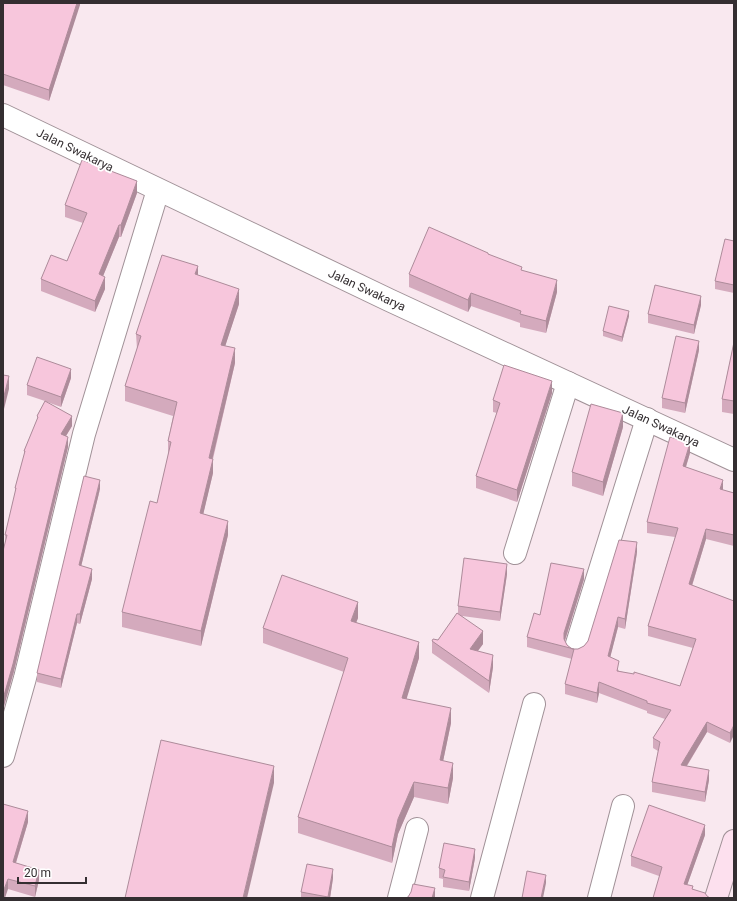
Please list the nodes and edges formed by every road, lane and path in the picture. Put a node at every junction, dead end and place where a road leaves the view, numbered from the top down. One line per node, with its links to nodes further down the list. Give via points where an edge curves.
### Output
1 (3, 115): 2 (street, Jalan Swakarya)
2 (158, 190): 3 (street, Jalan Swakarya); 9 (street, via 84,434 25,678)
3 (568, 382): 4 (street, Jalan Swakarya); 6 (street)
4 (647, 419): 5 (street, Jalan Swakarya); 7 (street)
5 (734, 460)
6 (515, 553)
7 (576, 647)
8 (534, 704): 14 (street)
9 (3, 756)
10 (622, 806): 15 (street)
11 (417, 830): 13 (street)
12 (734, 841): 16 (street)
13 (399, 898)
14 (482, 898)
15 (599, 898)
16 (716, 898)

